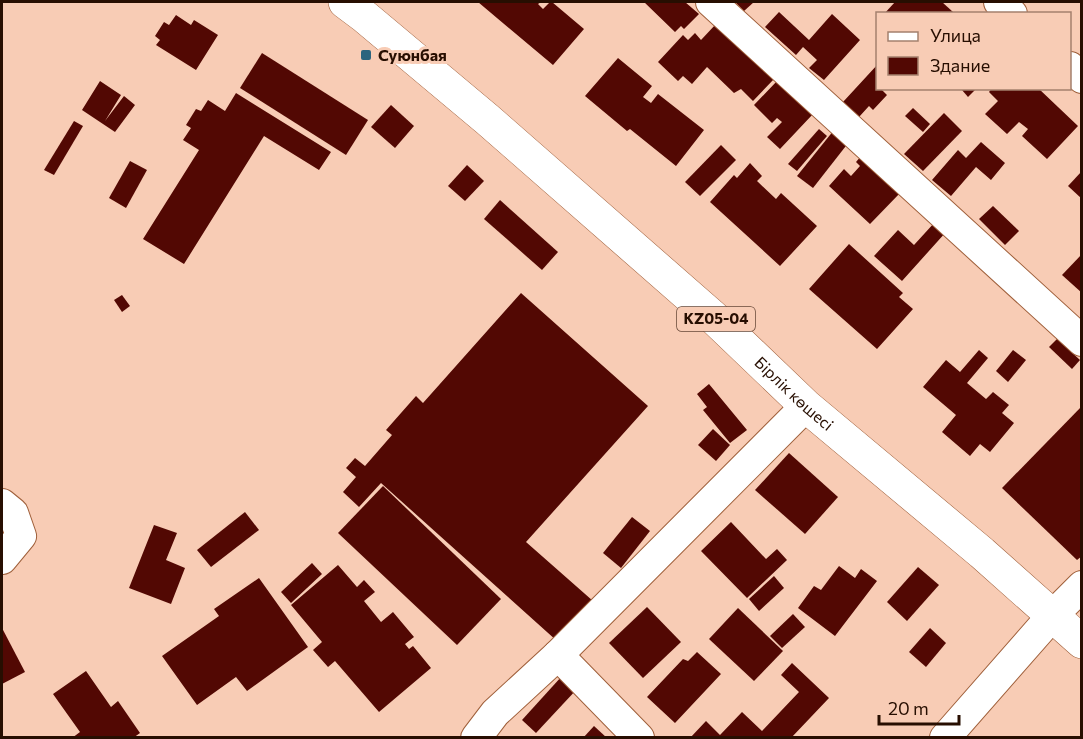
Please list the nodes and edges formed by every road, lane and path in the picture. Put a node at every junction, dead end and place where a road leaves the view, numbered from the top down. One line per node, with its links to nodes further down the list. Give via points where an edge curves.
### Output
1 (345, 2): 4 (main road, Бірлік көшесі / KZ05-04, via 704,309)
2 (711, 2): 3 (street)
3 (1082, 341)
4 (806, 406): 8 (main road, Бірлік көшесі / KZ05-04); 10 (street)
5 (2, 504): 6 (street, via 13,513 21,536)
6 (2, 559)
7 (1082, 586): 8 (street)
8 (1052, 616): 9 (main road, Бірлік көшесі / KZ05-04); 13 (street)
9 (1082, 642)
10 (558, 655): 11 (street, via 495,713); 12 (street)
11 (476, 738)
12 (639, 738)
13 (945, 738)

